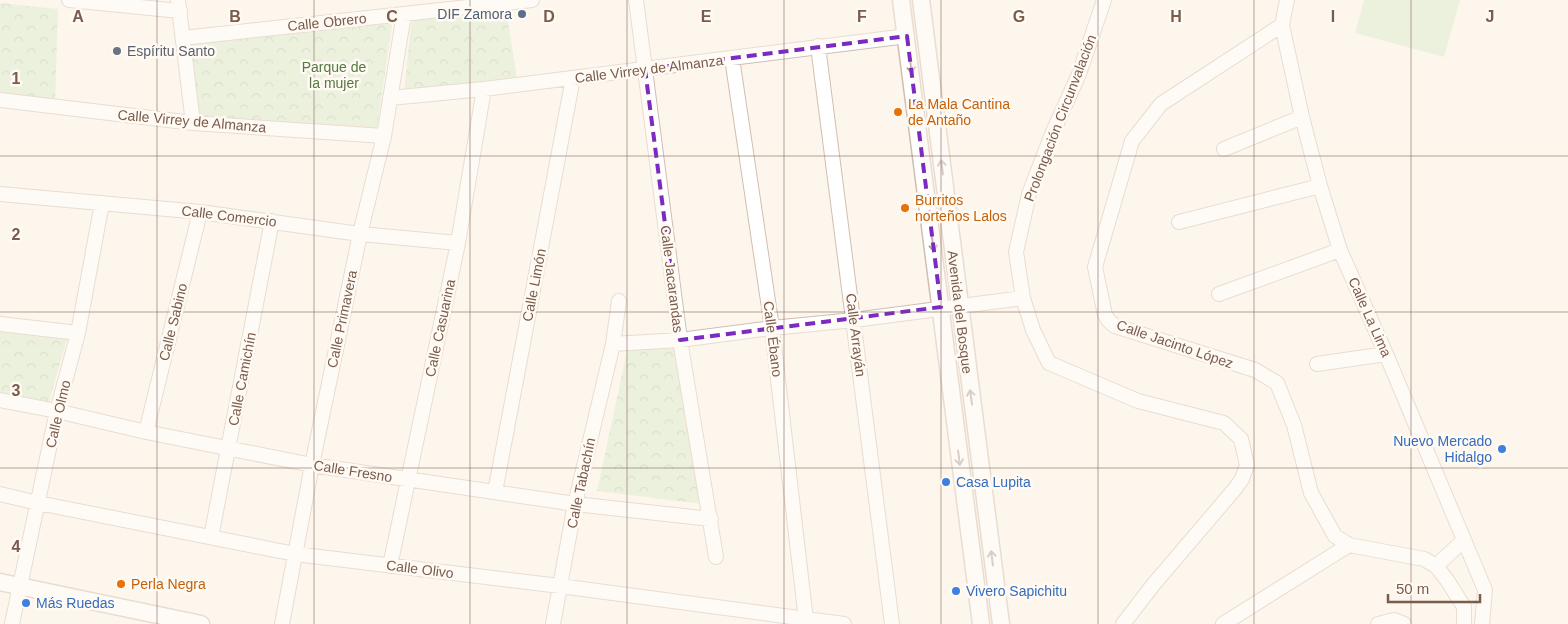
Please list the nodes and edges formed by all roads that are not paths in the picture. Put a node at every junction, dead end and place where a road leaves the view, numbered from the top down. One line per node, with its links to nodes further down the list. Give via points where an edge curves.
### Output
1 (69, 0): 8 (street)
2 (532, 0): 10 (street, Calle Obrero)
3 (636, 0): 16 (street, Calle Jacarandas)
4 (902, 0): 12 (street, Avenida del Bosque)
5 (921, 0): 37 (street, Avenida del Bosque, one-way to 5)
6 (1104, 0): 35 (street, Prolongación Circunvalación, via 1079,74 1029,194 1016,252)
7 (1286, 0): 11 (street, Calle La Lima)
8 (92, 1): 9 (street)
9 (179, 6): 13 (street)
10 (404, 14): 13 (street, Calle Obrero); 19 (street, Calle Primavera)
11 (1282, 25): 21 (street, Calle La Lima); 60 (street, Calle Jacinto López, via 1162,104 1132,141 1095,267 1105,315 1116,326 1255,370 1277,383 1294,425 1311,492 1335,536)
12 (907, 36): 14 (street, Calle Virrey de Almanza); 38 (street, Avenida del Bosque, one-way to 38)
13 (183, 38): 22 (street)
14 (818, 46): 15 (street, Calle Virrey de Almanza); 39 (street, Calle Arrayán)
15 (732, 58): 16 (street, Calle Virrey de Almanza); 41 (street, Calle Ébano)
16 (645, 70): 17 (street, Calle Virrey de Almanza); 43 (street, Calle Jacarandas)
17 (573, 78): 18 (street, Calle Virrey de Almanza); 53 (street, Calle Limón)
18 (484, 89): 19 (street, Calle Virrey de Almanza); 32 (street, Calle Casuarina)
19 (390, 98): 23 (street, Calle Primavera)
20 (0, 100): 22 (street, Calle Virrey de Almanza)
21 (1302, 117): 24 (street); 25 (street, Calle La Lima)
22 (193, 123): 23 (street, Calle Virrey de Almanza)
23 (384, 136): 31 (street, Calle Primavera)
24 (1224, 149)
25 (1320, 186): 30 (street); 33 (street, Calle La Lima)
26 (0, 194): 27 (street, Calle Comercio)
27 (102, 203): 28 (street, Calle Comercio); 42 (street, Calle Olmo)
28 (200, 212): 29 (street, Calle Comercio); 49 (street, Calle Sabino)
29 (272, 221): 31 (street, Calle Comercio); 50 (street, Calle Camichín)
30 (1179, 222)
31 (360, 234): 32 (street, Calle Comercio); 51 (street, Calle Primavera)
32 (458, 244): 52 (street, Calle Casuarina)
33 (1340, 250): 34 (street); 45 (street, Calle La Lima)
34 (1220, 294)
35 (1023, 298): 37 (street); 77 (street, Prolongación Circunvalación, via 1033,330 1050,362 1138,401 1224,423 1241,439 1245,452 1247,465 1242,479)
36 (619, 301): 44 (street, Calle Tabachín)
37 (959, 306): 38 (street); 76 (street, Avenida del Bosque, one-way to 37)
38 (941, 308): 39 (street); 75 (street, Avenida del Bosque, one-way to 75)
39 (854, 320): 41 (street); 74 (street, Calle Arrayán)
40 (0, 324): 42 (street)
41 (772, 328): 43 (street); 68 (street, Calle Ébano)
42 (78, 333): 48 (street, Calle Olmo)
43 (680, 340): 44 (street); 57 (street, Calle Jacarandas)
44 (613, 344): 56 (street, Calle Tabachín)
45 (1386, 354): 46 (street); 59 (street, Calle La Lima)
46 (1317, 364)
47 (0, 400): 48 (street, Calle Fresno)
48 (58, 411): 49 (street, Calle Fresno); 55 (street, Calle Olmo)
49 (146, 432): 50 (street, Calle Fresno)
50 (228, 448): 51 (street, Calle Fresno); 58 (street, Calle Camichín)
51 (312, 465): 52 (street, Calle Fresno); 61 (street, Calle Primavera)
52 (407, 480): 53 (street, Calle Fresno); 63 (street, Calle Casuarina)
53 (495, 492): 56 (street, Calle Fresno)
54 (0, 494): 55 (street, Calle Olivo)
55 (38, 503): 58 (street, Calle Olivo); 67 (street, Calle Olmo)
56 (575, 504): 57 (street, Calle Fresno); 66 (street, Calle Tabachín)
57 (711, 519): 62 (street, Calle Jacarandas)
58 (211, 537): 61 (street, Calle Olivo)
59 (1464, 540): 64 (street); 82 (street, Calle La Lima, via 1485,590)
60 (1349, 545): 64 (street, via 1424,559); 78 (street)
61 (295, 554): 63 (street, Calle Olivo); 71 (street, Calle Primavera)
62 (716, 557)
63 (390, 566): 66 (street, Calle Olivo)
64 (1436, 566): 81 (street, via 1464,608)
65 (0, 582): 67 (street)
66 (560, 586): 68 (street, Calle Olivo); 72 (street, Calle Tabachín)
67 (19, 587): 69 (street, Calle Olmo); 70 (street)
68 (806, 620): 73 (street, Calle Olivo)
69 (12, 624)
70 (201, 624)
71 (282, 624)
72 (553, 624)
73 (844, 624)
74 (892, 624)
75 (981, 624)
76 (1001, 624)
77 (1123, 624)
78 (1223, 624)
79 (1378, 624): 80 (street, via 1394,620)
80 (1404, 624)
81 (1464, 624)
82 (1482, 624)

